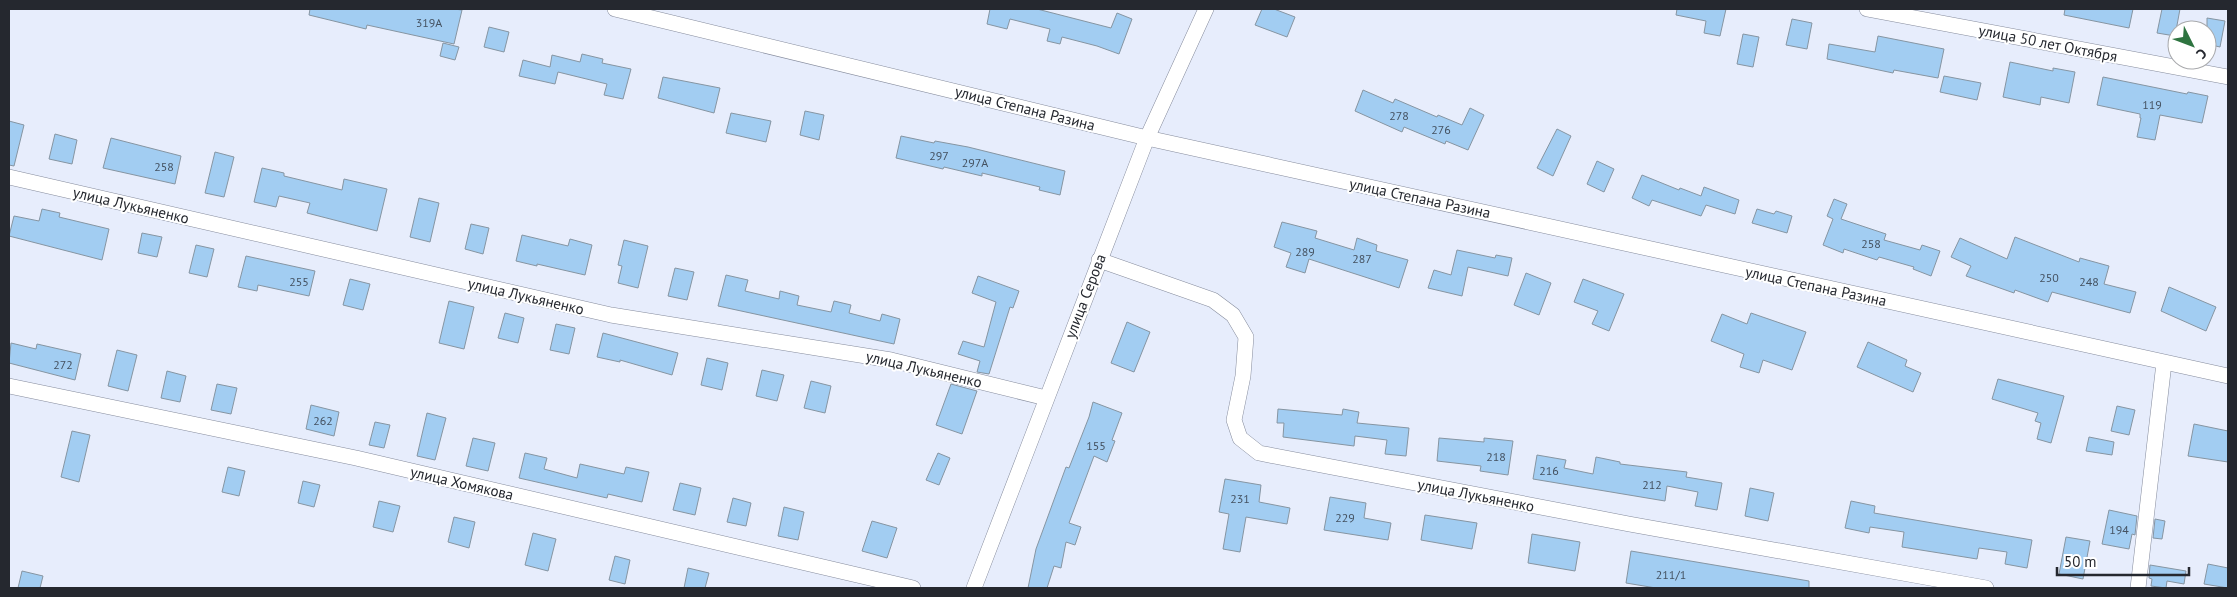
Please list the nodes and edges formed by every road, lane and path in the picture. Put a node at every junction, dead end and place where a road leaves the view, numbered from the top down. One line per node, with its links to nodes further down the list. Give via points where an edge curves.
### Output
1 (615, 9): 5 (street, улица Степана Разина)
2 (1206, 9): 5 (street, улица Серова)
3 (1867, 9): 4 (street, улица 50 лет Октября)
4 (2228, 77)
5 (1147, 138): 7 (street, улица Серова); 8 (street, улица Степана Разина)
6 (9, 177): 11 (street, улица Лукьяненко, via 611,315 891,360)
7 (1099, 260): 11 (street, улица Серова); 14 (street, улица Лукьяненко, via 1213,300 1233,315 1246,337 1243,376 1234,420 1240,438 1260,453)
8 (2164, 363): 9 (street, улица Степана Разина); 15 (street)
9 (2228, 376)
10 (9, 386): 12 (street, улица Хомякова, via 356,458)
11 (1046, 398): 13 (street, улица Серова)
12 (913, 588)
13 (974, 588)
14 (1986, 588)
15 (2138, 588)

